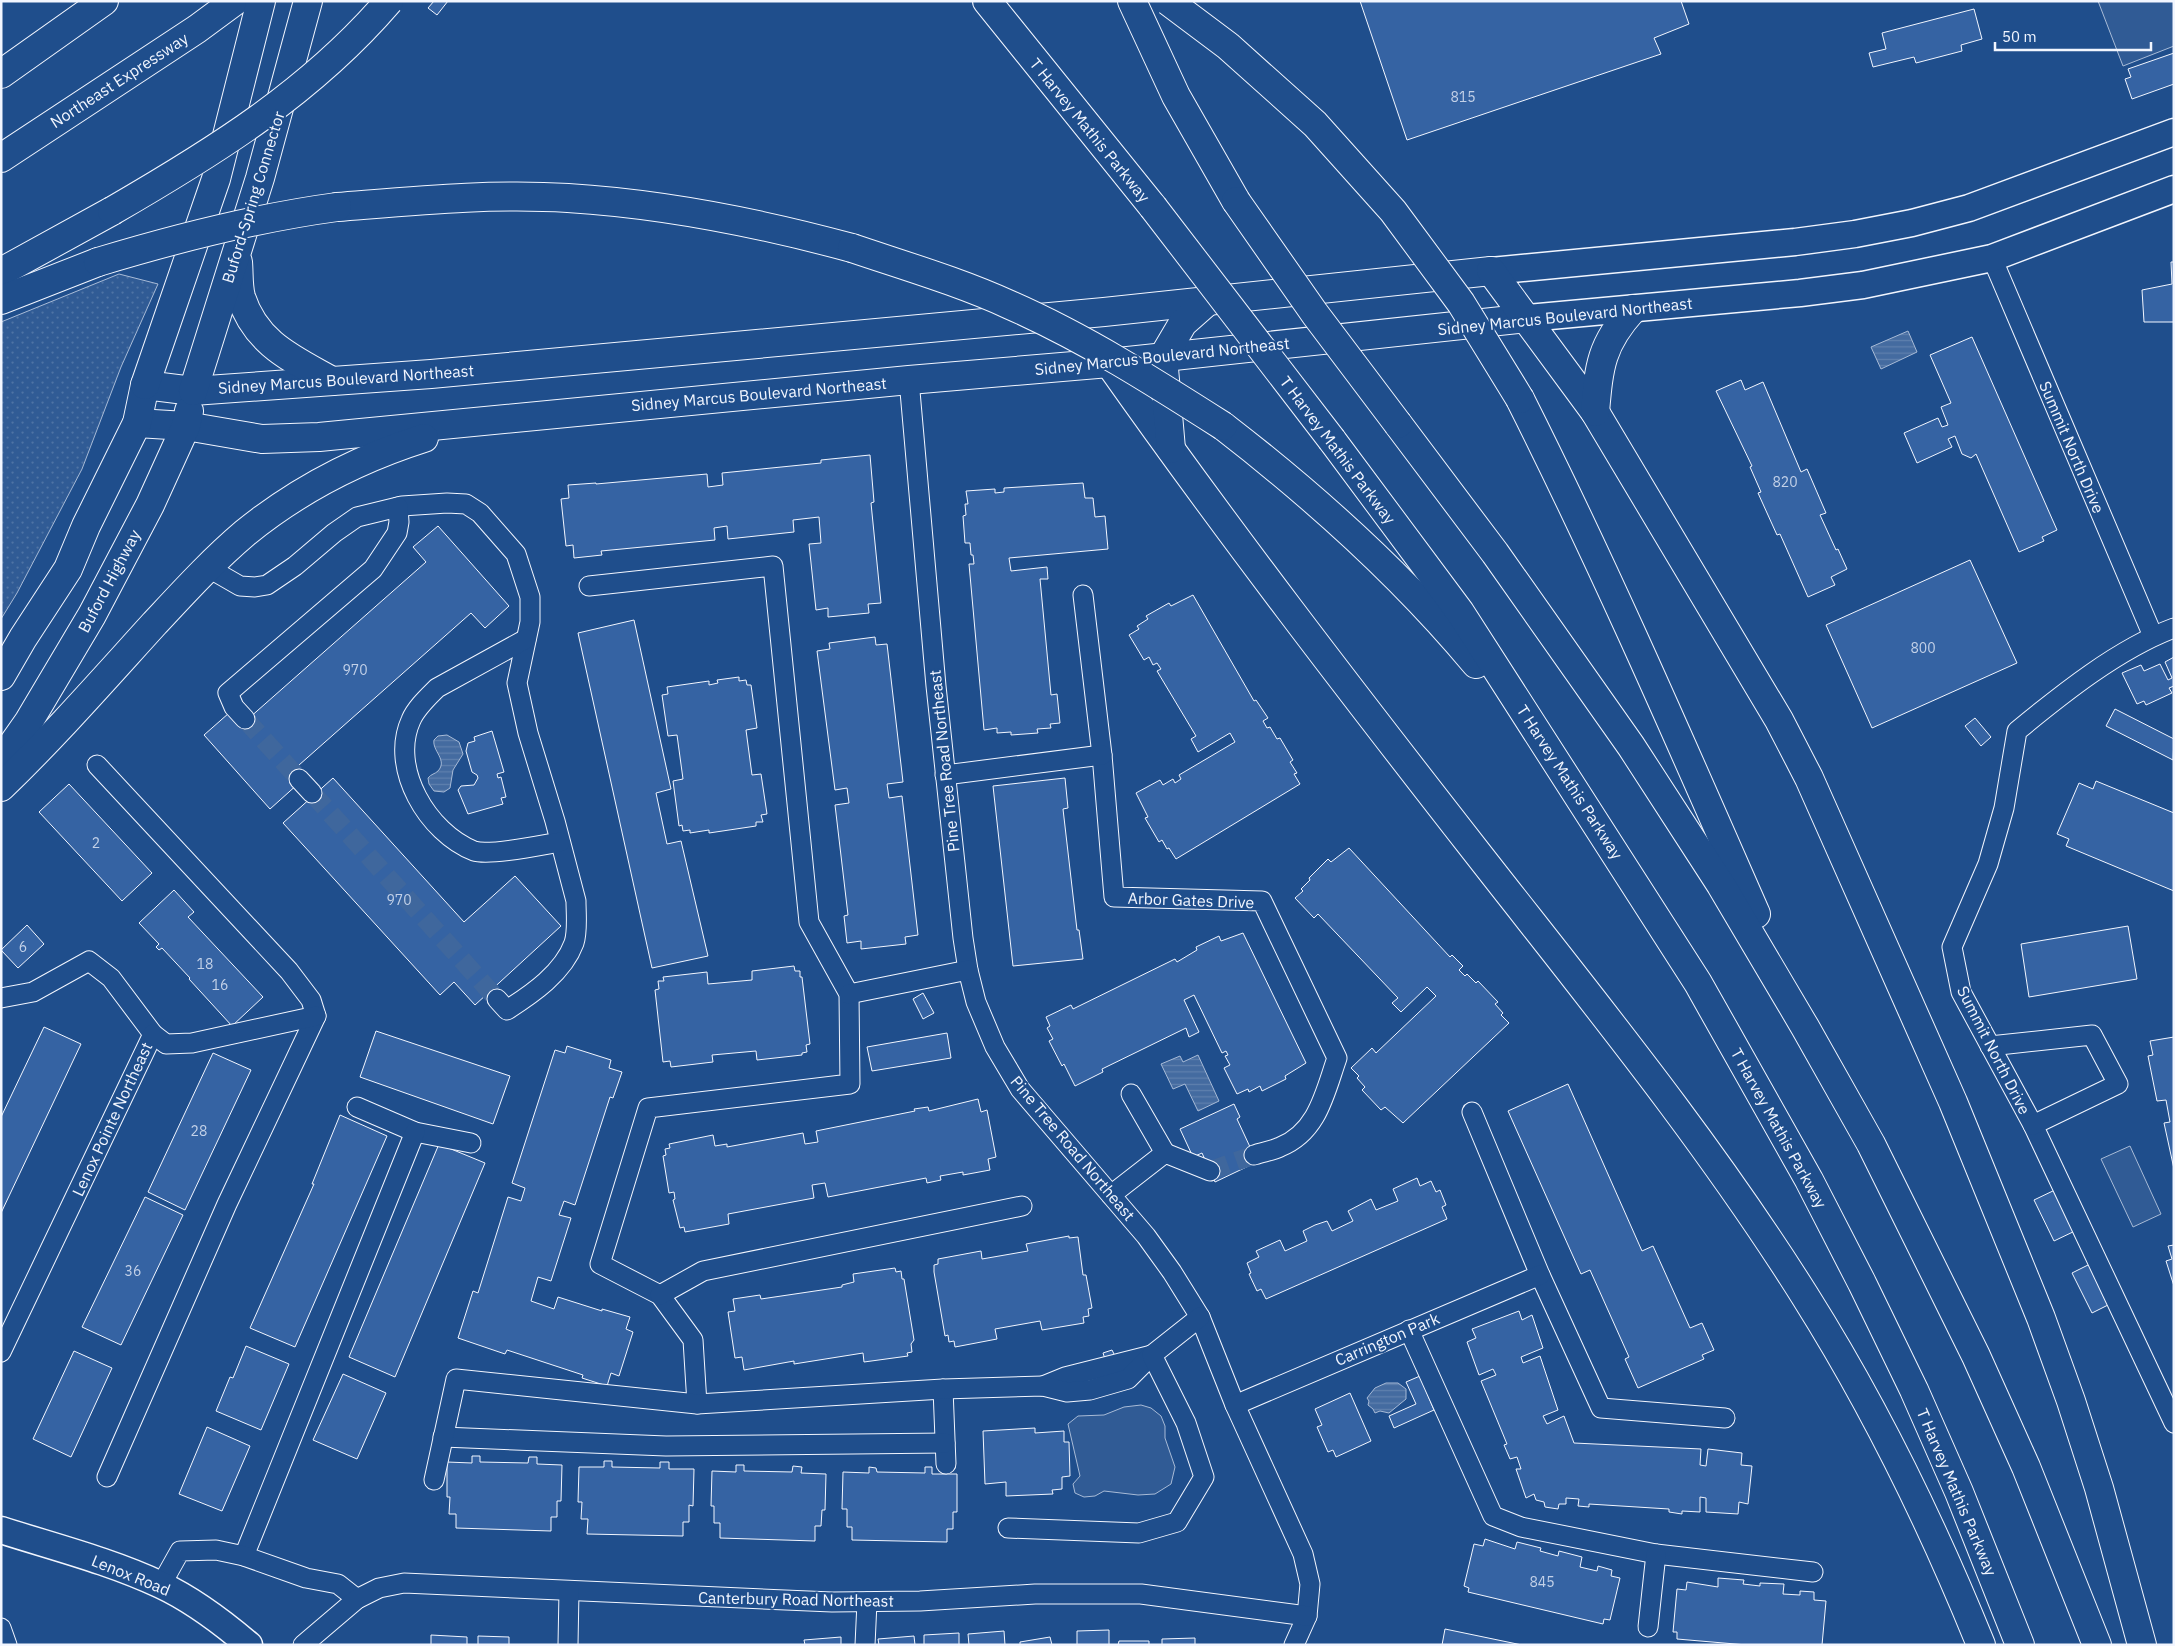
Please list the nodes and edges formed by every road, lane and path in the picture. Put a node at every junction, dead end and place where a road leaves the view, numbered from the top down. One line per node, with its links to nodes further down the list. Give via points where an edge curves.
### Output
1 (104, 1): 11 (main road)
2 (223, 1): 10 (main road)
3 (235, 1): 10 (main road, Northeast Expressway)
4 (262, 1): 27 (main road, via 216,179)
5 (308, 1): 15 (main road, Buford-Spring Connector)
6 (389, 1): 18 (main road, bridge, via 332,61 257,122 112,211)
7 (987, 1): 43 (main road, T Harvey Mathis Parkway, bridge, via 1153,207 1332,440 1460,612)
8 (1132, 1): 57 (main road, bridge, via 1176,96 1236,200 1309,307 1495,553 1631,746 1721,885)
9 (1168, 1): 57 (main road, bridge, via 1228,46 1314,124 1393,211 1461,303 1520,399 1575,508)
10 (196, 29): 13 (main road, Northeast Expressway)
11 (1, 74)
12 (2174, 132): 17 (main road, Sidney Marcus Boulevard Northeast, via 1968,208 1912,223 1795,242)
13 (1, 158)
14 (2174, 190): 16 (main road, Sidney Marcus Boulevard Northeast)
15 (237, 252): 26 (main road, via 241,296 254,325 278,351); 28 (main road, Buford-Spring Connector)
16 (1992, 258): 21 (main road, Sidney Marcus Boulevard Northeast, via 1863,285); 39 (street, Summit North Drive)
17 (1491, 271): 20 (main road, Sidney Marcus Boulevard Northeast); 22 (main road)
18 (1, 272)
19 (1, 300): 43 (main road, bridge, via 98,262 236,224 337,207 475,198 568,198 724,218 852,248 1009,304 1067,332 1222,426 1337,520 1407,586)
20 (1209, 300): 23 (main road, via 1183,323); 26 (main road, Sidney Marcus Boulevard Northeast)
21 (1633, 308): 22 (main road, Sidney Marcus Boulevard Northeast); 29 (main road, via 1616,327 1604,351)
22 (1528, 318): 23 (main road, Sidney Marcus Boulevard Northeast); 29 (main road)
23 (1163, 357): 24 (main road, Sidney Marcus Boulevard Northeast); 33 (main road)
24 (1109, 362): 25 (main road, Sidney Marcus Boulevard Northeast); 33 (main road)
25 (909, 380): 30 (main road, Sidney Marcus Boulevard Northeast); 47 (street, Pine Tree Road Northeast)
26 (332, 381): 28 (main road, Sidney Marcus Boulevard Northeast)
27 (145, 386): 28 (main road, Sidney Marcus Boulevard Northeast); 31 (main road)
28 (193, 391): 32 (main road, Buford Highway)
29 (1595, 412): 108 (main road, via 1779,720 1841,849 1953,1102 2041,1318 2099,1488)
30 (480, 421): 32 (main road, Sidney Marcus Boulevard Northeast, via 320,437 262,439); 35 (main road, via 382,452 330,476 270,515)
31 (137, 423): 32 (main road, Sidney Marcus Boulevard Northeast); 41 (main road, via 68,569)
32 (186, 426): 45 (main road, Buford Highway, via 92,616)
33 (1171, 451): 105 (main road, via 1341,678 1628,1046 1757,1224 1805,1296 1884,1432 1919,1502)
34 (398, 507): 35 (street, via 357,517 267,585 240,586); 40 (street, via 466,504 491,524 516,554 530,598); 42 (street, via 397,532 374,568 228,693 234,707)
35 (207, 567): 49 (main road)
36 (589, 586): 53 (street, via 774,566 809,922)
37 (1084, 595): 44 (street, Arbor Gates Drive)
38 (2174, 628): 39 (street, Summit North Drive)
39 (2153, 636): 59 (street, Summit North Drive, via 2067,690 2017,731 2004,808 1988,864 1952,948 1961,992)
40 (526, 639): 51 (street, via 517,683); 51 (street, via 437,688 411,719 405,740 406,767 412,789 436,823 452,839 476,852)
41 (1, 676)
42 (246, 719)
43 (1548, 748): 106 (main road, T Harvey Mathis Parkway, via 1698,983 1809,1180 1914,1390)
44 (1102, 755): 47 (street); 67 (street, Arbor Gates Drive, via 1114,897 1262,901 1337,1058 1318,1113 1303,1132 1281,1147)
45 (1, 761)
46 (96, 765): 56 (street, via 289,971 311,1000)
47 (945, 775): 52 (street, Pine Tree Road Northeast)
48 (299, 779): 50 (street)
49 (1, 787)
50 (312, 793)
51 (560, 842): 55 (street, via 576,901 574,942 567,957 526,998 507,1010)
52 (968, 970): 53 (street); 69 (street, Pine Tree Road Northeast, via 976,1002 995,1047 1020,1089)
53 (849, 994): 72 (street, via 850,1084 648,1108 600,1264)
54 (1, 998): 58 (street, Lenox Pointe Northeast, via 33,992 89,961 111,978)
55 (496, 999)
56 (316, 1016): 58 (street, via 192,1043 166,1044); 85 (street, via 227,1204)
57 (1805, 1027): 107 (main road, via 1871,1144 1976,1356 2026,1467)
58 (153, 1034): 75 (street, Lenox Pointe Northeast)
59 (1990, 1046): 63 (street, Summit North Drive); 63 (street, via 2092,1035 2118,1084)
60 (1131, 1094): 66 (street)
61 (357, 1107): 64 (street)
62 (1472, 1112): 71 (street)
63 (2033, 1125): 81 (street, Summit North Drive)
64 (415, 1132): 65 (street); 90 (street)
65 (471, 1143)
66 (1165, 1153): 68 (street); 69 (street)
67 (1254, 1155)
68 (1210, 1171)
69 (1111, 1195): 73 (street, Pine Tree Road Northeast, via 1146,1236)
70 (1022, 1206): 72 (street, via 703,1271)
71 (1540, 1275): 74 (street, Carrington Park); 80 (street, via 1601,1408)
72 (660, 1295): 78 (street, via 693,1340)
73 (1200, 1317): 76 (street); 79 (street, Pine Tree Road Northeast)
74 (1409, 1330): 79 (street, Carrington Park); 89 (street, via 1493,1516 1521,1527)
75 (1, 1352)
76 (1152, 1355): 77 (street, via 1128,1379 1090,1381 1067,1392 1043,1386); 87 (street, via 1186,1423 1204,1477 1176,1522 1138,1534)
77 (943, 1389): 78 (street); 83 (street)
78 (697, 1404): 82 (street, via 456,1379)
79 (1235, 1405): 96 (street, Pine Tree Road Northeast, via 1303,1554 1310,1584)
80 (1725, 1418)
81 (2174, 1423)
82 (444, 1437): 83 (street, via 666,1446); 86 (street)
83 (945, 1442): 84 (street)
84 (946, 1464)
85 (107, 1477)
86 (434, 1480)
87 (1008, 1528)
88 (1, 1530): 92 (main road, Lenox Road, via 121,1568)
89 (1656, 1554): 91 (street); 97 (street)
90 (244, 1556): 92 (street, via 216,1550 180,1551); 94 (street, via 306,1578 338,1584)
91 (1813, 1572)
92 (161, 1585): 100 (main road, Lenox Road, via 194,1602)
93 (569, 1591): 94 (street, Canterbury Road Northeast, via 404,1583 379,1588); 95 (street, Canterbury Road Northeast); 102 (street)
94 (357, 1599): 101 (street, Canterbury Road Northeast)
95 (867, 1602): 96 (street, Canterbury Road Northeast, via 1035,1594 1141,1594); 103 (street)
96 (1308, 1616): 104 (street)
97 (1648, 1627)
98 (1, 1628): 99 (street)
99 (7, 1645)
100 (249, 1645)
101 (303, 1645)
102 (568, 1645)
103 (865, 1645)
104 (1294, 1645)
105 (1980, 1645)
106 (2020, 1645)
107 (2097, 1645)
108 (2142, 1645)

